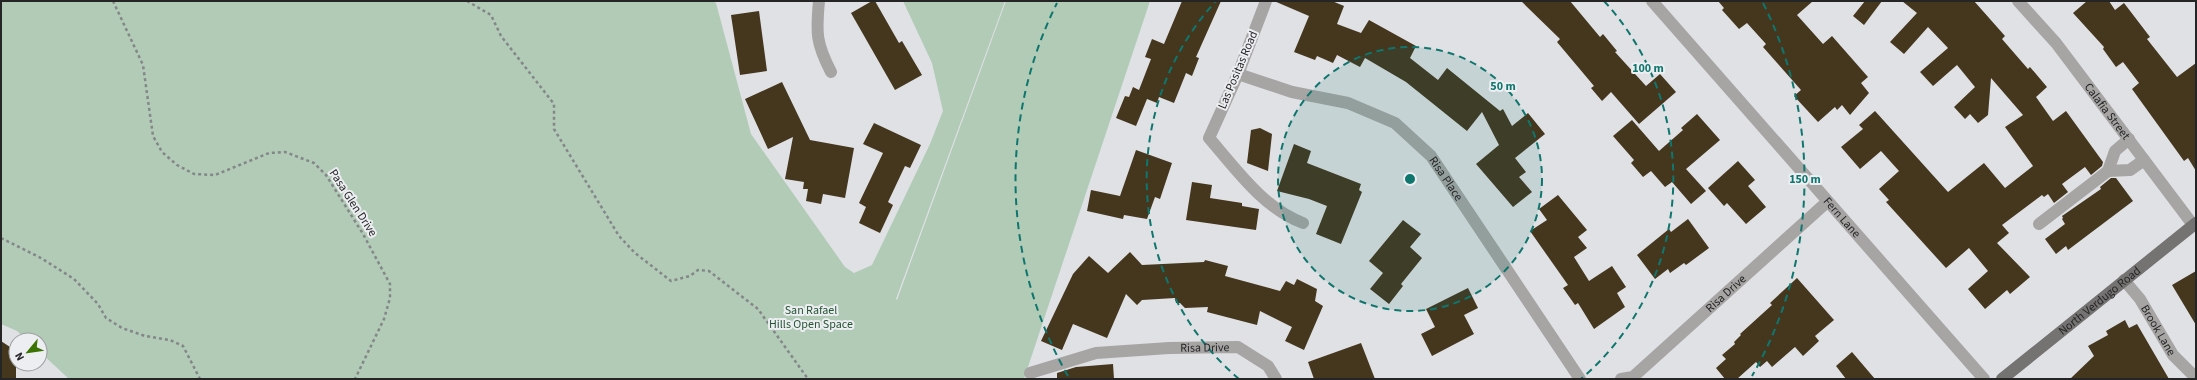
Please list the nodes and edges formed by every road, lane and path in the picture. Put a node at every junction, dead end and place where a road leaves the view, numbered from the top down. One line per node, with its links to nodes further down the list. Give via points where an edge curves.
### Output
1 (113, 1): 21 (path, Pasa Glen Drive, via 143,65 153,136 162,152 177,165 194,174 215,175 269,153 285,152 314,163 326,175 363,234 390,284 390,298 384,319)
2 (467, 1): 22 (path, via 491,15 501,36 554,104 554,129 619,236 635,253 671,281 690,276 698,270 709,271 758,309)
3 (819, 1): 7 (street, via 816,30 820,50)
4 (1266, 1): 8 (street, Las Positas Road)
5 (1652, 1): 12 (street, Fern Lane)
6 (2018, 1): 9 (street, Calafia Street, via 2056,43)
7 (831, 72)
8 (1238, 74): 13 (street, Las Positas Road, via 1209,138 1272,207 1287,217); 24 (street, Risa Place, via 1292,92 1348,103 1395,123 1431,156)
9 (2129, 139): 10 (street, Calafia Street); 11 (street, via 2115,151)
10 (2144, 160): 11 (street, via 2130,170); 15 (street, Calafia Street)
11 (2108, 171): 14 (street)
12 (1827, 202): 25 (street, Risa Drive, via 1633,377); 26 (street, Fern Lane)
13 (1303, 223)
14 (2039, 224)
15 (2195, 224): 17 (main road, North Verdugo Road)
16 (1, 238): 20 (path, via 41,258 74,279 98,304 106,318 122,328 145,336 170,340 183,346)
17 (2124, 280): 19 (street, Brook Lane, via 2140,298 2173,355); 27 (main road, North Verdugo Road)
18 (1030, 373): 23 (street, Risa Drive, via 1096,353 1238,346 1268,366)
19 (2196, 378)
20 (200, 379)
21 (355, 379)
22 (808, 379)
23 (1276, 379)
24 (1580, 379)
25 (1621, 379)
26 (1984, 379)
27 (2002, 379)

